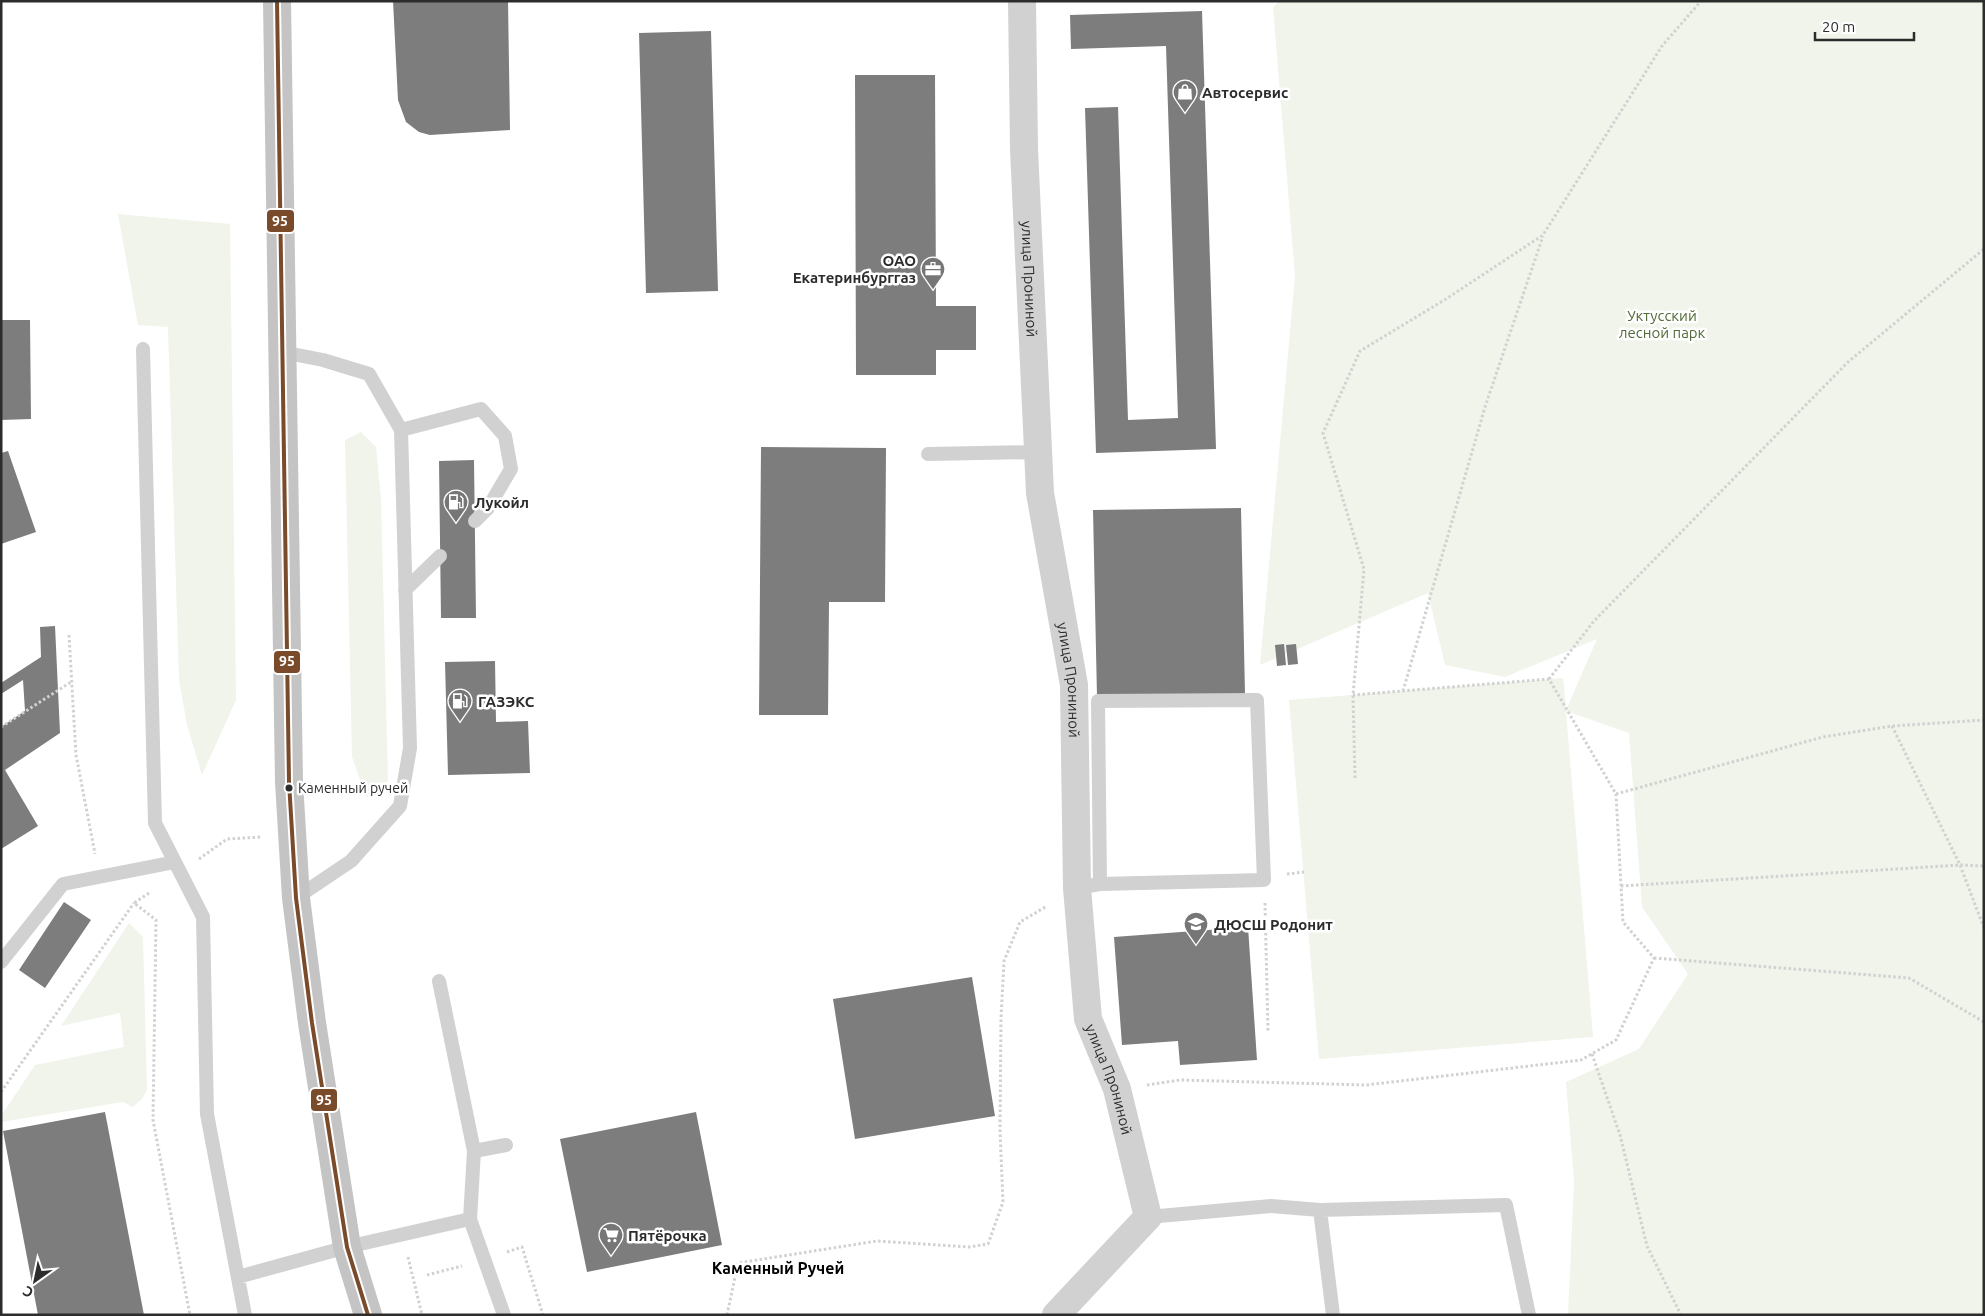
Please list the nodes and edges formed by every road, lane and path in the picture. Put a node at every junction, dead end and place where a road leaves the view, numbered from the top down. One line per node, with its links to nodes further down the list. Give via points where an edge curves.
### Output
1 (277, 1): 7 (main road)
2 (1022, 1): 9 (street, улица Прониной, via 1024,149)
3 (1701, 1): 4 (path, via 1662,46)
4 (1543, 235): 17 (path, via 1485,407); 18 (path, via 1360,351 1323,433 1364,569)
5 (1984, 249): 15 (path, via 1848,362 1594,621)
6 (143, 349): 27 (lane, via 155,823)
7 (282, 352): 8 (lane, via 369,374); 32 (main road, via 289,782)
8 (401, 430): 11 (lane, via 481,409 505,436 511,469 488,508); 13 (lane)
9 (1038, 452): 10 (lane); 30 (street, улица Прониной, via 1040,494 1074,685)
10 (928, 454)
11 (475, 521)
12 (440, 556): 13 (lane)
13 (405, 590): 32 (lane, via 410,748 400,806 351,861)
14 (69, 635): 16 (path)
15 (1549, 679): 17 (path); 23 (path)
16 (72, 682): 21 (path); 28 (path, via 76,755)
17 (1403, 691): 18 (path)
18 (1353, 695): 22 (path)
19 (1984, 720): 20 (path)
20 (1892, 726): 23 (path, via 1823,737); 25 (path)
21 (1, 727)
22 (1355, 778)
23 (1616, 794): 31 (path)
24 (266, 837): 27 (path, via 227,839)
25 (1960, 865): 26 (path); 31 (path); 34 (path)
26 (1984, 866)
27 (177, 867): 28 (lane); 33 (path); 50 (lane, via 203,917 207,1114)
28 (99, 877): 36 (lane, via 63,884)
29 (1264, 880): 30 (lane); 30 (lane, via 1257,700 1098,701); 39 (path)
30 (1088, 886): 41 (street, улица Прониной, via 1088,1019); 56 (path, via 1020,922 1004,961 1000,1120 1003,1202 988,1244 968,1247 877,1241 738,1264)
31 (1621, 886): 35 (path, via 1623,922)
32 (296, 898): 49 (main road)
33 (134, 903): 42 (path); 51 (path, via 156,920 153,1120)
34 (1984, 928)
35 (1654, 958): 38 (path, via 1909,978); 40 (path, via 1616,1040)
36 (1, 962)
37 (439, 981): 44 (lane)
38 (1984, 1022)
39 (1268, 1031)
40 (1592, 1054): 41 (path, via 1581,1060 1366,1085 1180,1080); 60 (path, via 1620,1135 1647,1246)
41 (1117, 1089): 46 (street, улица Прониной)
42 (1, 1092)
43 (506, 1145): 44 (lane)
44 (474, 1151): 47 (lane)
45 (1320, 1210): 46 (lane, via 1271,1206); 58 (lane); 59 (lane, via 1506,1205)
46 (1148, 1217): 57 (street)
47 (470, 1219): 48 (lane); 55 (lane)
48 (402, 1234): 49 (lane); 54 (path)
49 (347, 1247): 50 (lane); 53 (main road)
50 (238, 1277): 52 (lane)
51 (190, 1315)
52 (245, 1315)
53 (368, 1315)
54 (422, 1315)
55 (504, 1315)
56 (727, 1315)
57 (1056, 1315)
58 (1333, 1315)
59 (1529, 1315)
60 (1680, 1315)

